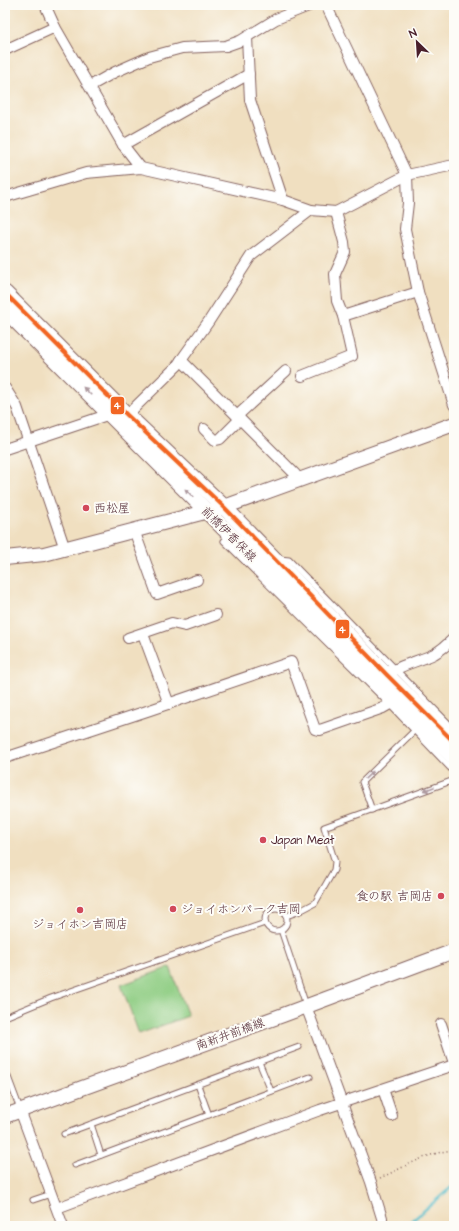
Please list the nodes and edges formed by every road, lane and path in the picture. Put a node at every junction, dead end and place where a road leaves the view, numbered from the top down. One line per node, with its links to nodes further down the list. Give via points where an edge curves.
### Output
1 (45, 5): 4 (street)
2 (311, 5): 5 (street, via 276,19)
3 (326, 5): 12 (street)
4 (55, 26): 6 (street); 8 (street)
5 (247, 37): 7 (street); 8 (street, via 226,46 182,48 149,57)
6 (5, 50)
7 (249, 74): 9 (street); 14 (street, via 250,100)
8 (90, 86): 9 (street)
9 (124, 145): 11 (street)
10 (454, 165): 12 (street)
11 (141, 168): 13 (street, via 86,173); 14 (street)
12 (407, 175): 16 (street); 17 (street, via 408,203 405,229)
13 (5, 198)
14 (282, 200): 15 (street)
15 (311, 210): 16 (street); 21 (street, via 251,256)
16 (336, 212): 20 (street, via 346,252 335,274 337,301)
17 (418, 292): 20 (street); 25 (street)
18 (5, 293): 27 (main road, 前橋伊香保線)
19 (5, 310): 26 (main road, 前橋伊香保線, one-way to 19)
20 (343, 316): 23 (street, via 352,356)
21 (181, 360): 27 (street); 28 (street)
22 (286, 371): 28 (street)
23 (302, 376)
24 (5, 388): 31 (street, via 17,407)
25 (454, 405)
26 (110, 414): 31 (street); 35 (main road, 前橋伊香保線, one-way to 26)
27 (127, 414): 34 (main road, 前橋伊香保線)
28 (239, 418): 30 (street, via 220,439 214,440); 33 (street)
29 (454, 424): 33 (main road)
30 (204, 429)
31 (28, 441): 32 (street); 38 (street)
32 (5, 450)
33 (299, 480): 34 (main road)
34 (224, 507): 35 (main road); 46 (main road, 前橋伊香保線)
35 (207, 511): 36 (main road); 40 (main road, 前橋伊香保線)
36 (134, 530): 38 (main road); 41 (street, via 157,594)
37 (224, 541): 40 (lane)
38 (65, 548): 39 (main road, via 44,554)
39 (5, 558)
40 (266, 577): 46 (main road, 前橋伊香保線)
41 (197, 580)
42 (216, 615): 43 (street, via 185,626 172,622)
43 (143, 634): 44 (street); 49 (street)
44 (128, 638)
45 (454, 638): 47 (street, via 433,654)
46 (359, 654): 47 (main road, 前橋伊香保線); 48 (main road, 前橋伊香保線)
47 (391, 672): 50 (main road, 前橋伊香保線)
48 (393, 703): 49 (street, via 320,730 315,728 291,662); 51 (main road, 前橋伊香保線)
49 (169, 704): 53 (street)
50 (447, 727): 52 (main road, 前橋伊香保線)
51 (418, 728): 54 (main road, 前橋伊香保線); 55 (lane); 57 (lane, one-way to 51, via 362,782)
52 (454, 742)
53 (5, 758)
54 (454, 758)
55 (454, 772)
56 (454, 780): 57 (lane, one-way to 57)
57 (372, 810): 58 (lane, via 324,827 335,862 334,870 315,903)
58 (286, 916): 59 (lane, via 281,910 274,909 266,916); 60 (lane, via 286,925)
59 (265, 923): 60 (lane, via 270,929); 63 (lane, via 51,998)
60 (281, 930): 62 (lane)
61 (454, 951): 62 (main road, 南新井前橋線)
62 (306, 1006): 73 (street); 74 (main road, 南新井前橋線)
63 (5, 1017)
64 (441, 1024): 67 (street)
65 (299, 1047): 66 (lane)
66 (259, 1062): 70 (lane); 72 (lane)
67 (454, 1064): 71 (street)
68 (5, 1069): 74 (lane)
69 (310, 1077): 72 (lane)
70 (198, 1085): 75 (lane); 78 (lane)
71 (383, 1089): 73 (street); 77 (street)
72 (271, 1092): 75 (lane)
73 (341, 1102): 83 (street); 86 (street)
74 (20, 1110): 76 (main road, 南新井前橋線); 84 (street)
75 (209, 1115): 81 (lane)
76 (5, 1116)
77 (392, 1116)
78 (91, 1124): 79 (lane); 81 (lane)
79 (64, 1134)
80 (454, 1150): 83 (path, via 425,1158)
81 (102, 1155): 82 (lane)
82 (75, 1165)
83 (371, 1182): 87 (street)
84 (51, 1194): 85 (lane); 86 (street)
85 (33, 1200)
86 (57, 1208): 88 (street)
87 (382, 1218): 89 (path, via 370,1224 346,1223)
88 (63, 1226)
89 (333, 1226)

